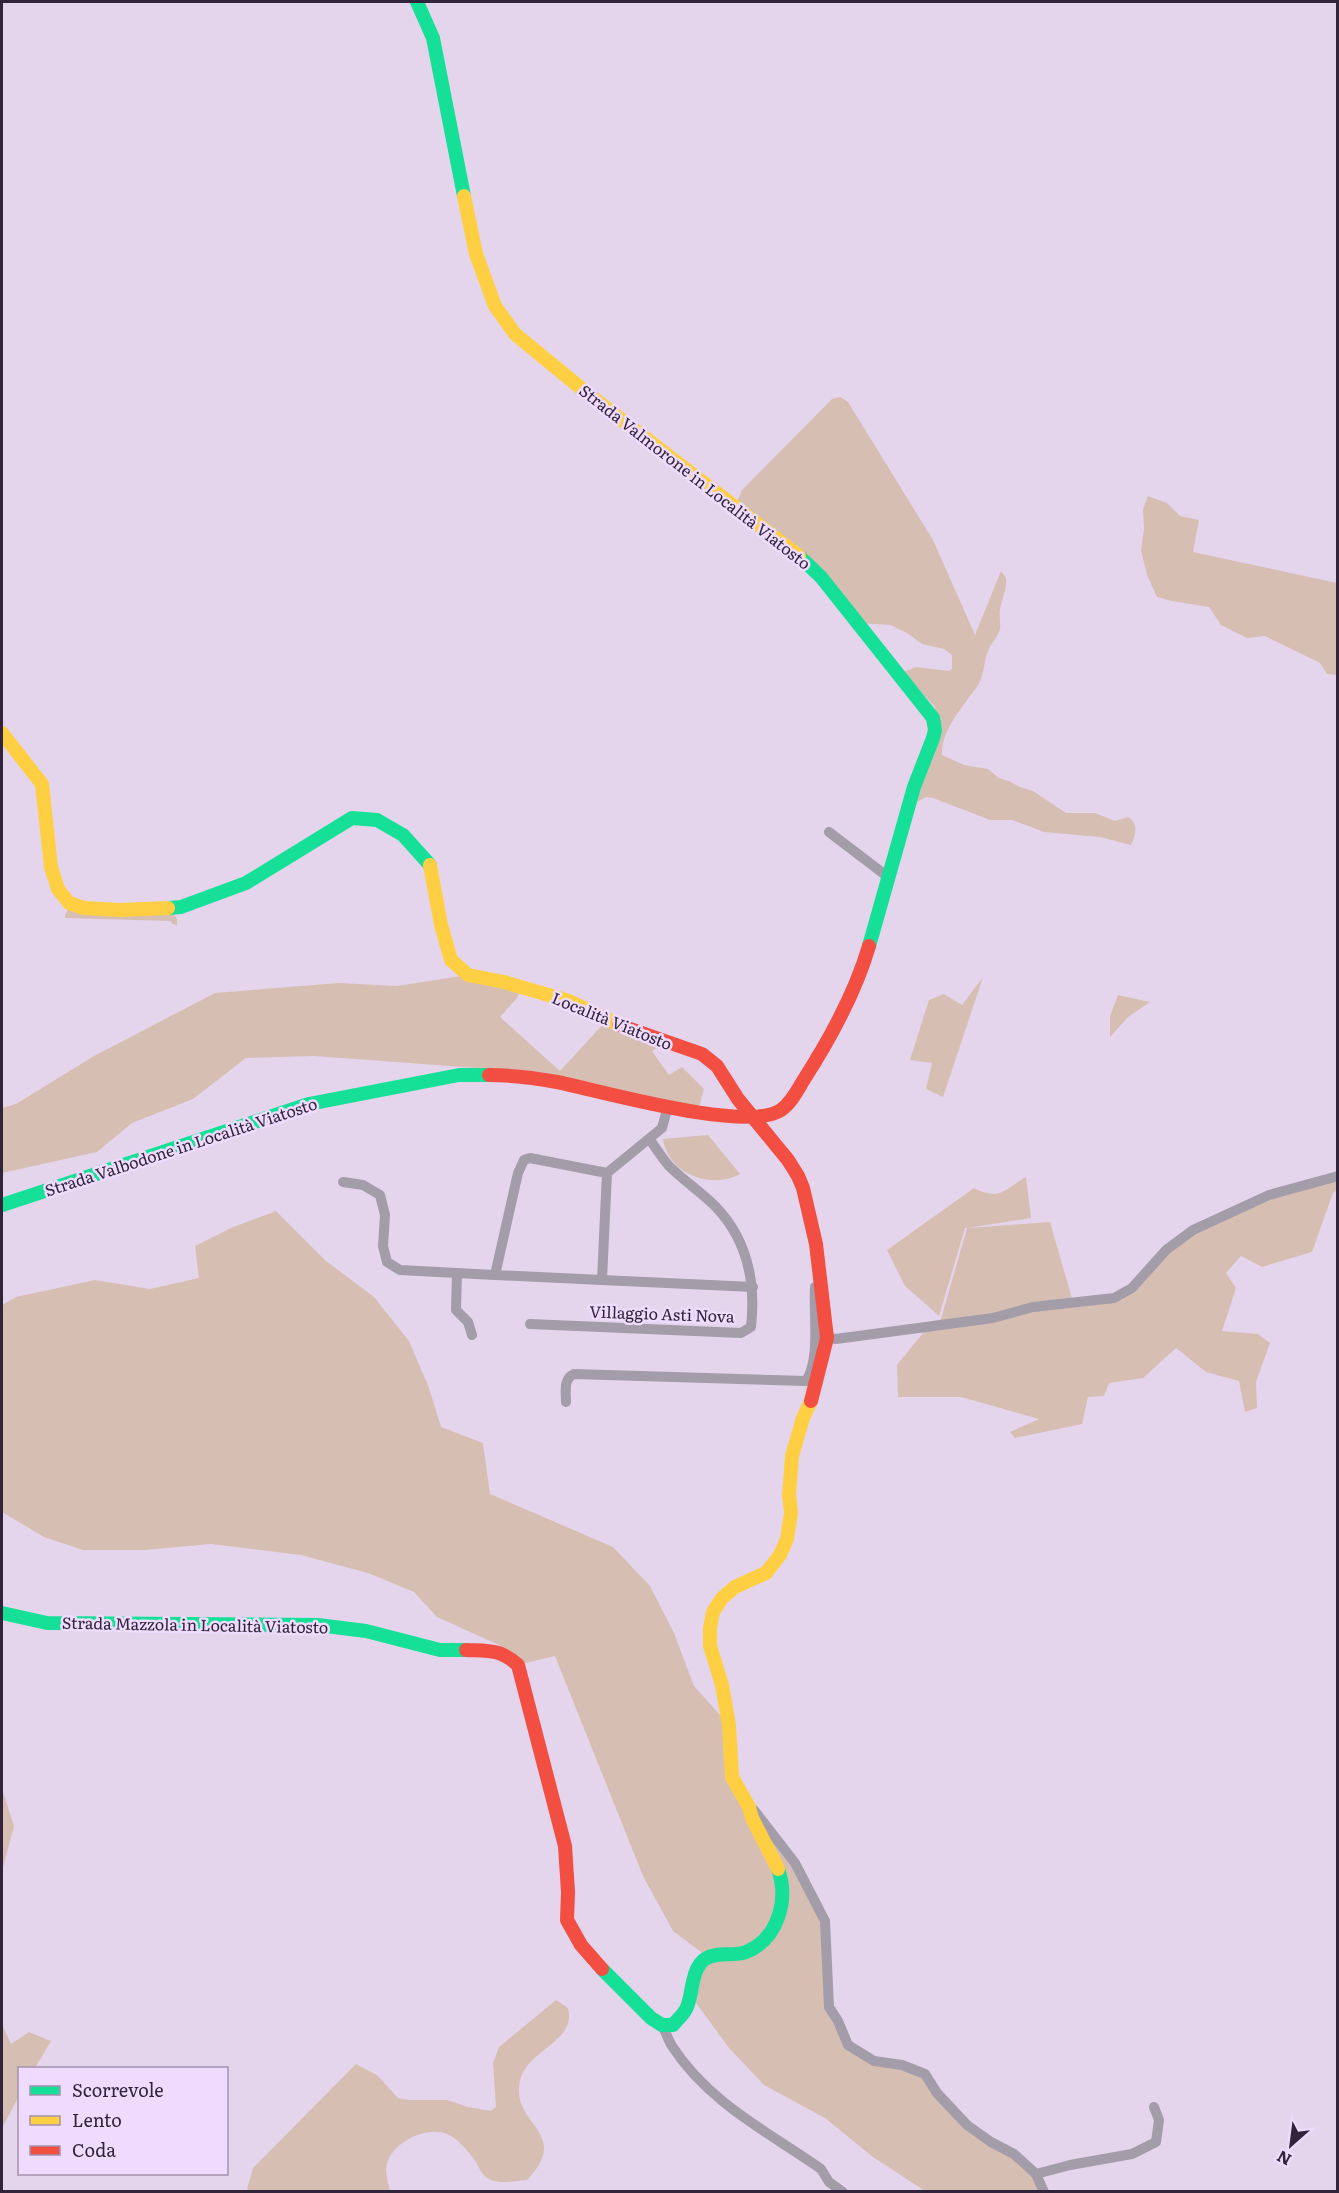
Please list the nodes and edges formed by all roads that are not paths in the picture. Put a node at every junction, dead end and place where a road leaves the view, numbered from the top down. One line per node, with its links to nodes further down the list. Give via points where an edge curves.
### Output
1 (417, 2): 4 (street, Strada Valmorone in Località Viatosto, via 433,38 476,254 504,321 588,393 822,577 933,718 933,738)
2 (2, 734): 6 (street, Località Viatosto, via 42,784 51,867 58,889 69,903 120,910 181,907 246,883 352,818 377,820 403,835 430,866 451,960 468,975 569,1001 623,1027 702,1054 717,1066)
3 (829, 832): 4 (street)
4 (888, 877): 6 (street, Strada Valmorone in Località Viatosto, via 862,969 815,1062 781,1110)
5 (668, 1106): 6 (street, Strada Valbodone in Località Viatosto, via 717,1116); 7 (street, via 662,1128); 11 (street, Strada Valbodone in Località Viatosto, via 521,1077 459,1075 309,1104)
6 (753, 1118): 13 (street, via 788,1160 800,1182)
7 (650, 1140): 8 (street); 16 (street, Villaggio Asti Nova, via 669,1166 717,1208 737,1235)
8 (607, 1173): 14 (street, via 524,1160); 15 (street, Villaggio Asti Nova)
9 (1338, 1176): 18 (street, via 1269,1195 1193,1230 1166,1250 1132,1288 1114,1298 836,1339 830,1338)
10 (343, 1182): 12 (street, Villaggio Asti Nova, via 363,1185 380,1195 386,1215 383,1246 387,1262 400,1270)
11 (2, 1205)
12 (457, 1273): 14 (street, Villaggio Asti Nova); 19 (street, via 456,1310 468,1322)
13 (820, 1273): 18 (street); 20 (street, via 815,1291 814,1352 806,1381 574,1374 566,1383)
14 (495, 1275): 15 (street, Villaggio Asti Nova)
15 (602, 1280): 16 (street, Villaggio Asti Nova)
16 (753, 1287): 17 (street, Villaggio Asti Nova, via 751,1327 741,1333)
17 (530, 1324)
18 (825, 1330): 22 (street, via 819,1374 792,1456 791,1513 784,1548 766,1573 735,1587 722,1598 713,1612 710,1628 710,1646 729,1725 732,1777)
19 (472, 1335)
20 (566, 1402)
21 (2, 1613): 23 (street, Strada Mazzola in Località Viatosto, via 47,1623 318,1625 366,1631 440,1650 495,1651 507,1655 518,1665 565,1846 567,1920 599,1967)
22 (748, 1807): 23 (street, via 779,1872 783,1892 777,1921 765,1941 753,1948 704,1960 684,2014 673,2025); 25 (street, via 795,1863 825,1921 829,2007 848,2045 874,2061 902,2065 925,2074 967,2125 1014,2154)
23 (662, 2025): 26 (street, Strada Mazzola in Località Viatosto, via 681,2058 726,2105 821,2169)
24 (1154, 2107): 25 (street, via 1159,2120 1156,2142 1132,2154)
25 (1036, 2174): 27 (street)
26 (843, 2192)
27 (1044, 2192)

